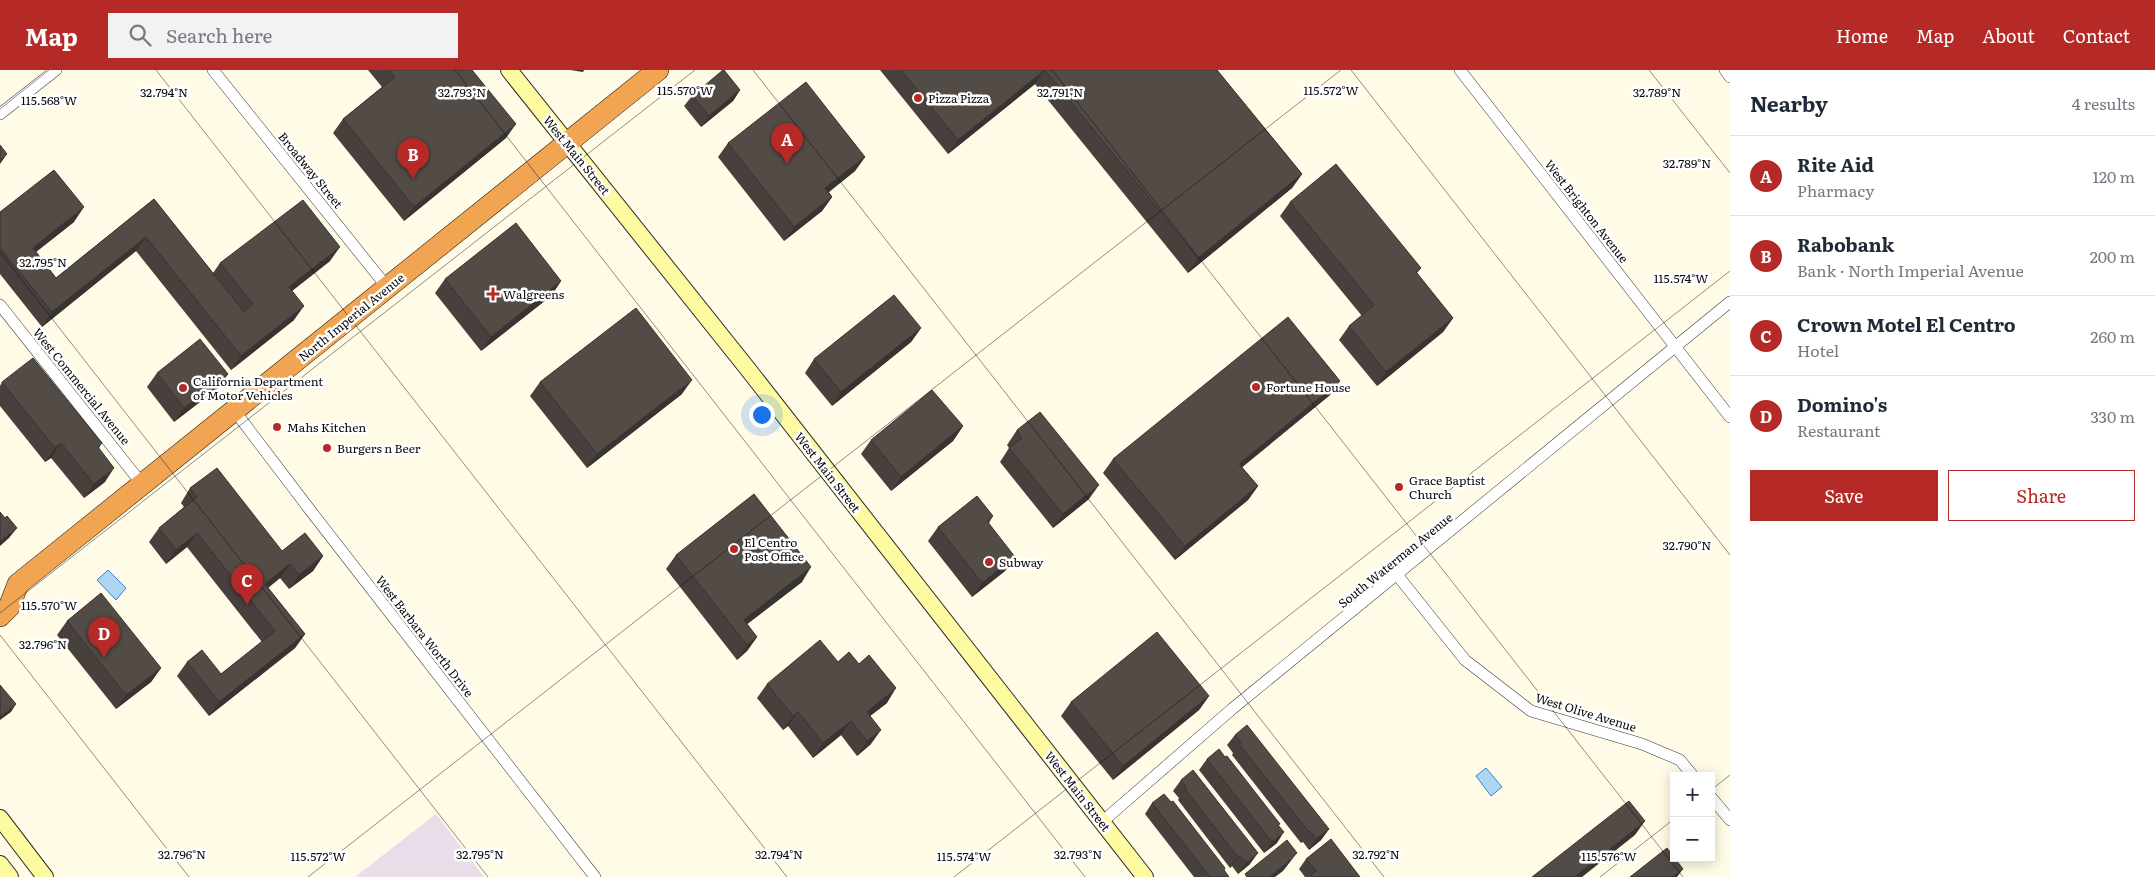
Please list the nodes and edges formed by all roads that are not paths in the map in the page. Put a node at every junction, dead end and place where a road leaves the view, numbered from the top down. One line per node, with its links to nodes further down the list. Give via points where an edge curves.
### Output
1 (56, 70): 8 (street)
2 (214, 70): 10 (street, Broadway Street)
3 (509, 70): 9 (street, West Main Street)
4 (658, 70): 9 (highway, North Imperial Avenue)
5 (1460, 70): 13 (street, West Brighton Avenue)
6 (1725, 70): 7 (street)
7 (1730, 77)
8 (0, 114)
9 (567, 143): 10 (highway, North Imperial Avenue); 24 (street, West Main Street)
10 (387, 287): 14 (highway, North Imperial Avenue)
11 (1730, 302): 13 (street, South Waterman Avenue)
12 (0, 305): 16 (street, West Commercial Avenue)
13 (1676, 347): 15 (street, West Brighton Avenue); 17 (street, South Waterman Avenue)
14 (234, 410): 16 (highway, North Imperial Avenue); 28 (street, West Barbara Worth Drive)
15 (1730, 417)
16 (142, 484): 18 (highway, North Imperial Avenue)
17 (1398, 576): 20 (street, West Olive Avenue, via 1466,660 1531,711 1642,744 1680,760); 24 (street, South Waterman Avenue, via 1232,709)
18 (9, 585): 19 (highway, North Imperial Avenue, via 9,608)
19 (0, 616)
20 (1690, 772)
21 (1715, 802): 23 (street)
22 (0, 818): 27 (street)
23 (1730, 820)
24 (1102, 822): 29 (street, West Main Street)
25 (0, 864): 26 (street)
26 (10, 877)
27 (45, 877)
28 (595, 877)
29 (1145, 877)

